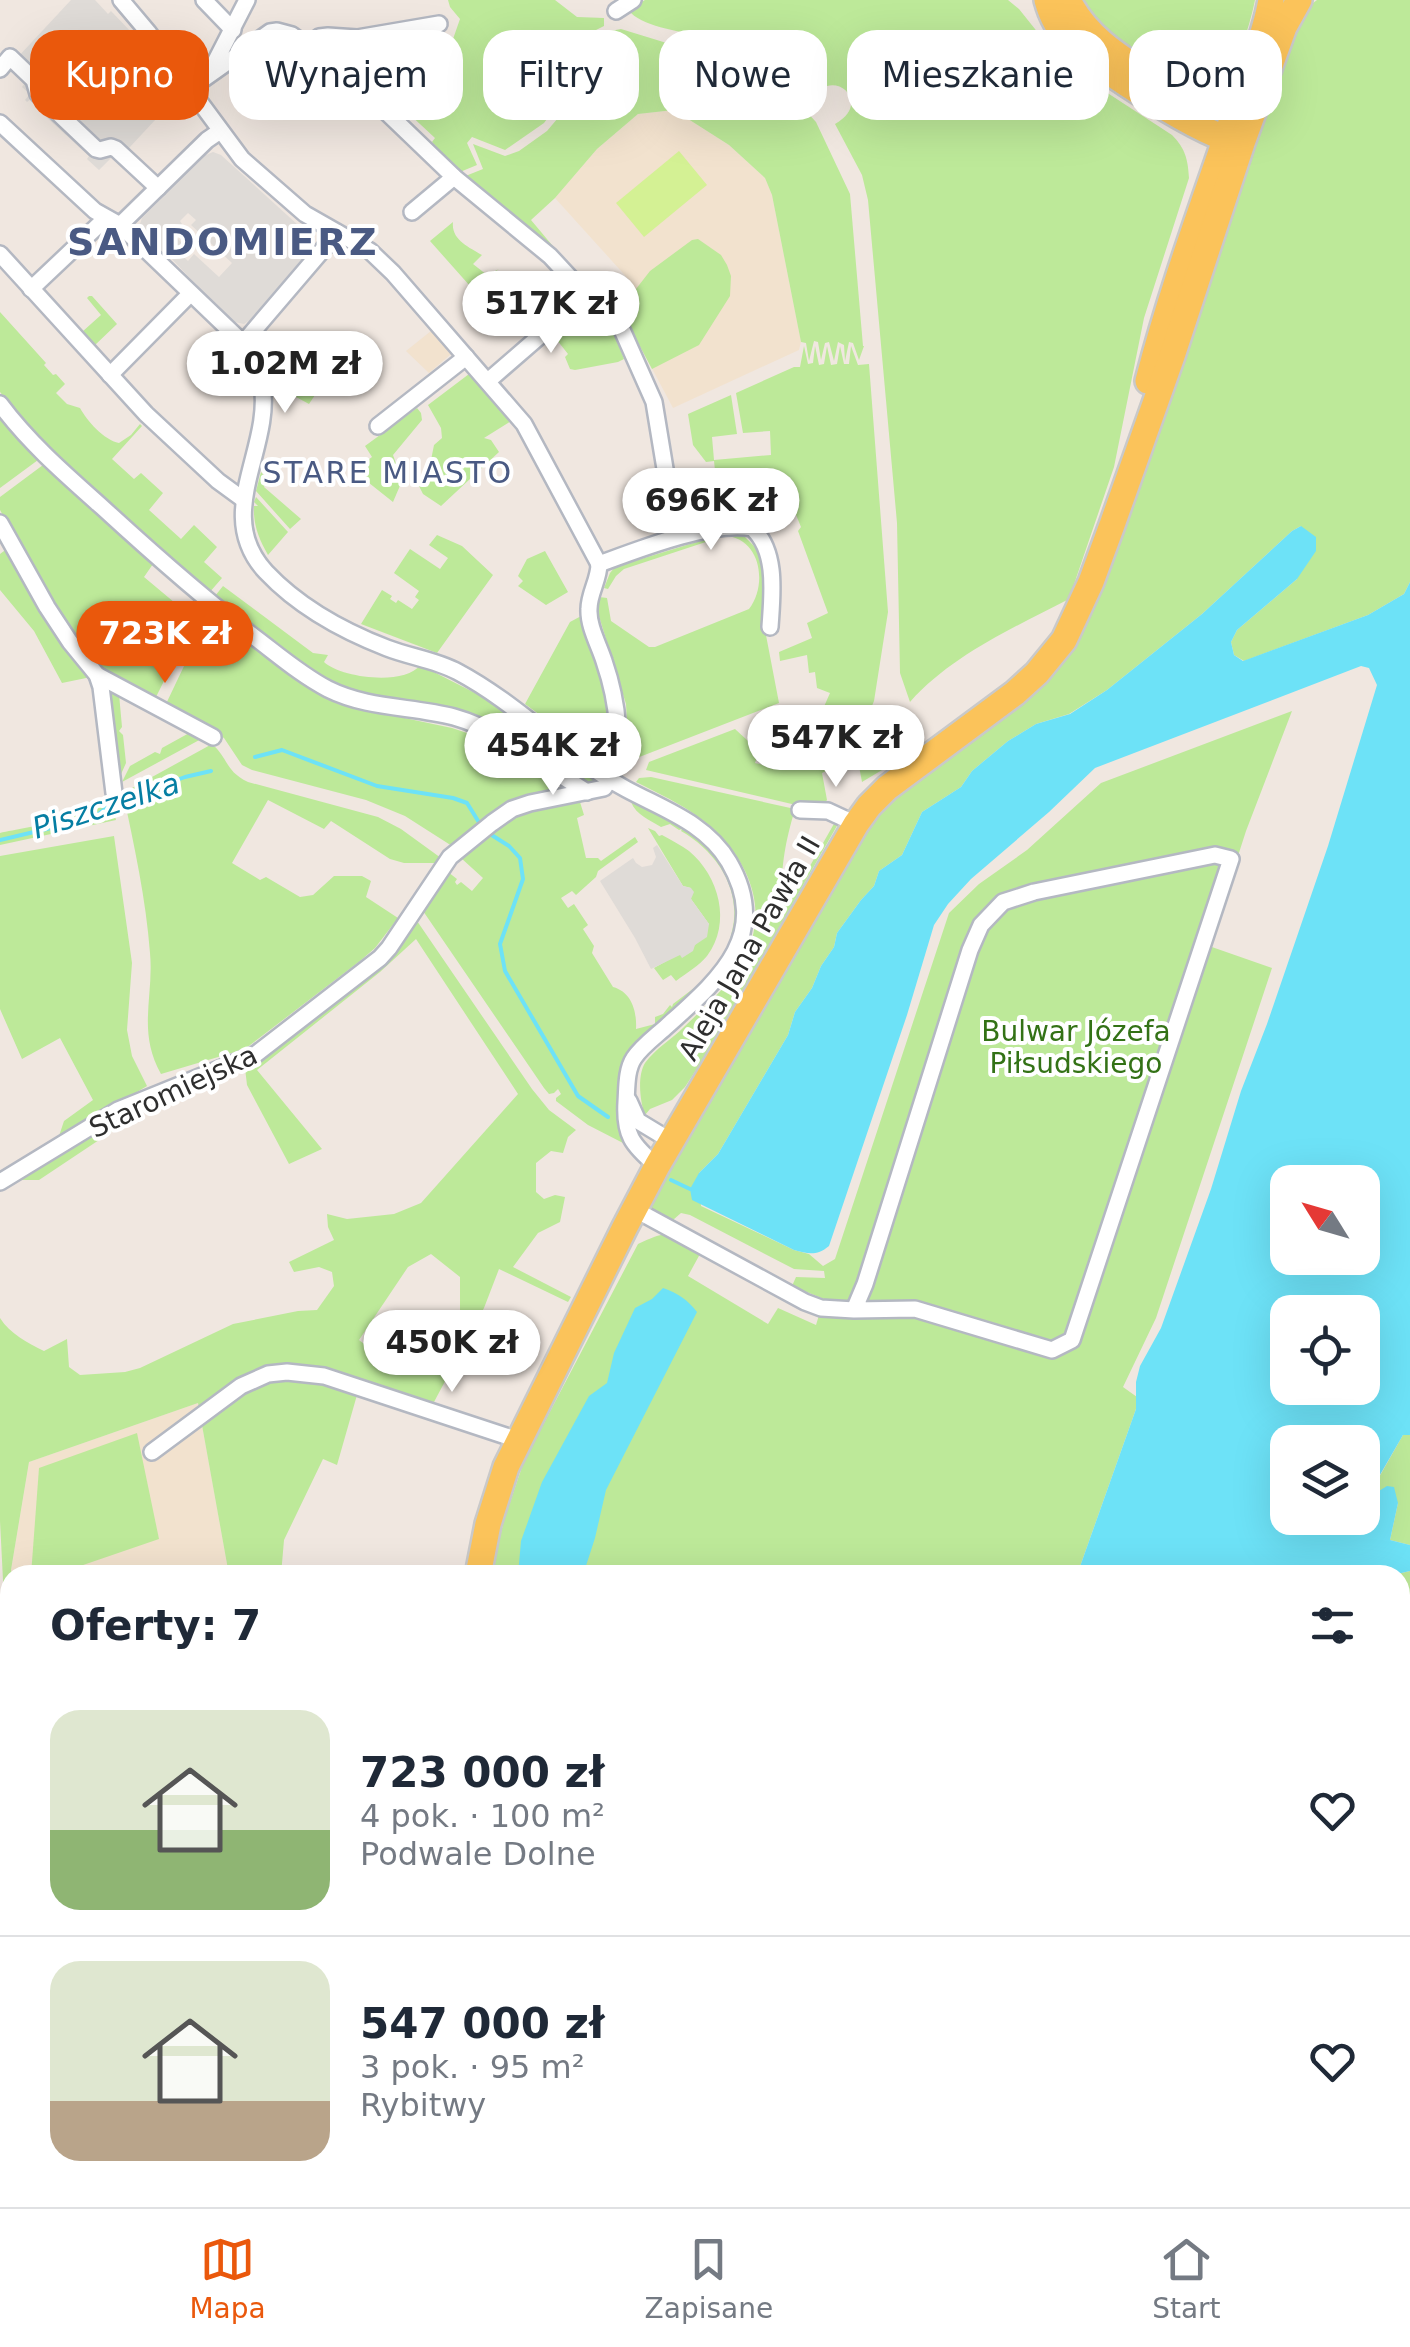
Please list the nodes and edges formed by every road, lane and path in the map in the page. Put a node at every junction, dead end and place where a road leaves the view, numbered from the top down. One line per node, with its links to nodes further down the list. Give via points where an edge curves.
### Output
1 (121, 0): 11 (street)
2 (204, 0): 12 (street)
3 (247, 0): 12 (street)
4 (633, 0): 9 (street)
5 (1048, 0): 19 (main road, via 1069,40)
6 (1068, 0): 17 (main road, via 1095,38)
7 (1271, 0): 14 (main road)
8 (1300, 0): 27 (main road)
9 (616, 11)
10 (439, 24): 13 (street)
11 (145, 30)
12 (233, 30)
13 (404, 30)
14 (1261, 30)
15 (229, 37): 18 (street)
16 (5, 63): 29 (street, via 34,80 38,94 96,149 116,149)
17 (1129, 64)
18 (209, 74)
19 (1129, 80)
20 (209, 115): 26 (street)
21 (396, 120): 28 (street)
22 (1190, 120): 30 (main road, via 1206,164)
23 (1203, 120): 27 (main road)
24 (1236, 120): 27 (main road)
25 (0, 123): 32 (street)
26 (220, 131): 29 (street); 33 (street, via 274,188)
27 (1232, 137): 30 (main road, Aleja Jana Pawła II); 45 (main road, Aleja Jana Pawła II, via 1172,356)
28 (454, 177): 31 (street); 37 (street, via 550,256)
29 (158, 188): 32 (street)
30 (1206, 195): 45 (main road, Aleja Jana Pawła II, via 1161,327)
31 (412, 212)
32 (113, 221): 35 (street); 36 (street)
33 (337, 233): 38 (street); 39 (street, via 393,272)
34 (0, 254): 35 (street)
35 (31, 289): 40 (street)
36 (190, 294): 38 (street); 40 (street)
37 (589, 298): 41 (street); 44 (street, via 615,314 654,402)
38 (243, 343): 46 (street, via 258,369 263,401)
39 (466, 358): 41 (street); 43 (street)
40 (110, 375): 46 (street)
41 (488, 382): 48 (street, via 524,424)
42 (0, 404): 53 (street, via 48,458 160,560 300,671 348,698 474,724)
43 (378, 426)
44 (669, 494)
45 (1120, 498): 56 (main road, Aleja Jana Pawła II, via 1064,640 1015,693 887,788)
46 (244, 500): 52 (street, via 242,522 252,556 299,601 387,648 458,672)
47 (0, 522): 50 (street, via 47,606)
48 (599, 564): 49 (street, via 678,537 752,528 770,565); 52 (street, via 588,612 616,706)
49 (770, 627)
50 (97, 675): 51 (street); 54 (street)
51 (213, 737)
52 (611, 779): 53 (street, Staromiejska); 57 (street, via 716,844 735,874 744,917 734,957 634,1058)
53 (586, 792): 60 (street, Staromiejska, via 512,810 473,837 450,856 390,948 271,1044 118,1110)
54 (114, 793)
55 (800, 810): 56 (street, via 828,811)
56 (856, 824): 58 (main road, Aleja Jana Pawła II)
57 (627, 1092): 58 (street, via 638,1121); 59 (street, via 628,1133)
58 (672, 1140): 59 (main road, Aleja Jana Pawła II)
59 (657, 1166): 61 (main road, Aleja Jana Pawła II)
60 (0, 1182)
61 (634, 1208): 62 (street, via 805,1302); 63 (main road, Aleja Jana Pawła II)
62 (854, 1310): 62 (street, via 915,1309 1052,1350 1072,1340 1231,859 1215,855 1034,892 1003,902 981,924)
63 (518, 1440): 64 (street, via 324,1376 287,1372 241,1386); 65 (main road, Aleja Jana Pawła II)
64 (152, 1452)
65 (480, 1565)

